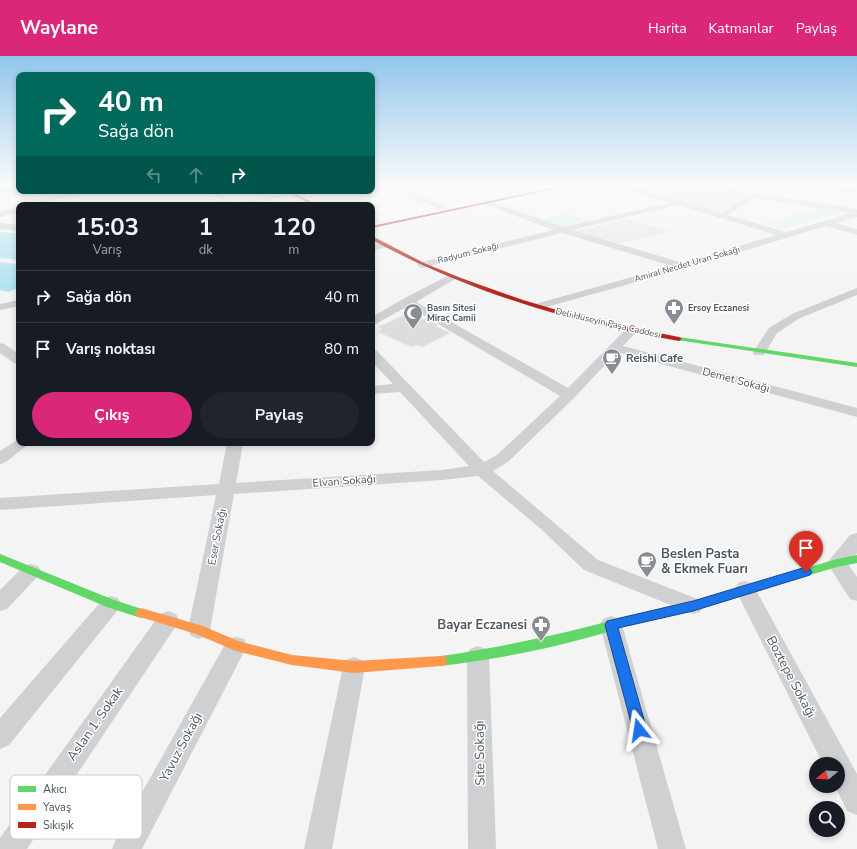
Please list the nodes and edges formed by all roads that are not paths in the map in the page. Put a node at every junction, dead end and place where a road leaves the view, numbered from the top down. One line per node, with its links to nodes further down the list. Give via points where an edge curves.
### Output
1 (400, 221): 7 (main road)
2 (538, 221): 10 (street)
3 (602, 221): 10 (street, Radyum Sokağı)
4 (739, 221): 12 (street)
5 (830, 222): 8 (street); 11 (street); 12 (street, Amiral Necdet Uran Sokağı)
6 (0, 226): 9 (street)
7 (375, 226)
8 (857, 227)
9 (16, 228)
10 (562, 230): 16 (street, Radyum Sokağı); 17 (street)
11 (857, 232)
12 (785, 235): 17 (street, Amiral Necdet Uran Sokağı)
13 (375, 240): 14 (main road, Deli Hüseyin Paşa Caddesi)
14 (384, 245): 15 (street); 16 (main road, Deli Hüseyin Paşa Caddesi)
15 (375, 247)
16 (422, 265): 18 (main road, Deli Hüseyin Paşa Caddesi)
17 (683, 266): 24 (street, Amiral Necdet Uran Sokağı)
18 (451, 277): 22 (street); 24 (main road, Deli Hüseyin Paşa Caddesi)
19 (857, 291): 30 (street, via 796,316 773,331)
20 (16, 293): 21 (street)
21 (0, 296)
22 (407, 301): 26 (street); 36 (street)
23 (16, 304): 25 (street)
24 (539, 306): 27 (main road, Deli Hüseyin Paşa Caddesi)
25 (0, 307)
26 (375, 320)
27 (632, 330): 29 (street, Elvan Sokağı); 30 (main road, Deli Hüseyin Paşa Caddesi)
28 (0, 347): 32 (street)
29 (615, 348): 36 (street, Elvan Sokağı); 37 (street, Demet Sokağı)
30 (759, 352): 33 (main road, Deli Hüseyin Paşa Caddesi)
31 (375, 357): 34 (street)
32 (10, 358)
33 (857, 365)
34 (404, 387): 35 (street); 41 (street)
35 (375, 390)
36 (569, 395): 41 (street, Elvan Sokağı, via 503,458)
37 (857, 413)
38 (18, 446): 40 (street)
39 (234, 446): 42 (street, Eser Sokağı)
40 (0, 459)
41 (482, 470): 42 (street, Elvan Sokağı, via 442,475); 53 (street, via 591,565)
42 (226, 489): 43 (street, Elvan Sokağı); 56 (street, Eser Sokağı)
43 (0, 504)
44 (857, 540): 47 (street)
45 (0, 558): 48 (main road)
46 (857, 559): 47 (main road)
47 (837, 563): 49 (main road); 50 (street)
48 (31, 571): 51 (street); 52 (main road)
49 (746, 589): 53 (main road); 61 (street, Boztepe Sokağı)
50 (857, 593)
51 (0, 603)
52 (111, 604): 54 (main road); 60 (street)
53 (693, 606): 55 (main road)
54 (168, 620): 56 (main road); 62 (street, Aslan 1. Sokak)
55 (611, 625): 58 (main road, via 578,636); 72 (street)
56 (199, 630): 57 (main road)
57 (236, 646): 59 (main road, via 292,660); 65 (street, Yavuz Sokağı)
58 (478, 656): 59 (main road, via 425,663); 71 (street, Site Sokağı)
59 (354, 667): 70 (street)
60 (0, 737)
61 (834, 757)
62 (60, 775)
63 (845, 778): 64 (street, Boztepe Sokağı)
64 (857, 801)
65 (142, 819)
66 (17, 839): 68 (street, Aslan 1. Sokak)
67 (131, 839): 69 (street, Yavuz Sokağı)
68 (10, 849)
69 (126, 849)
70 (318, 849)
71 (482, 849)
72 (672, 849)

